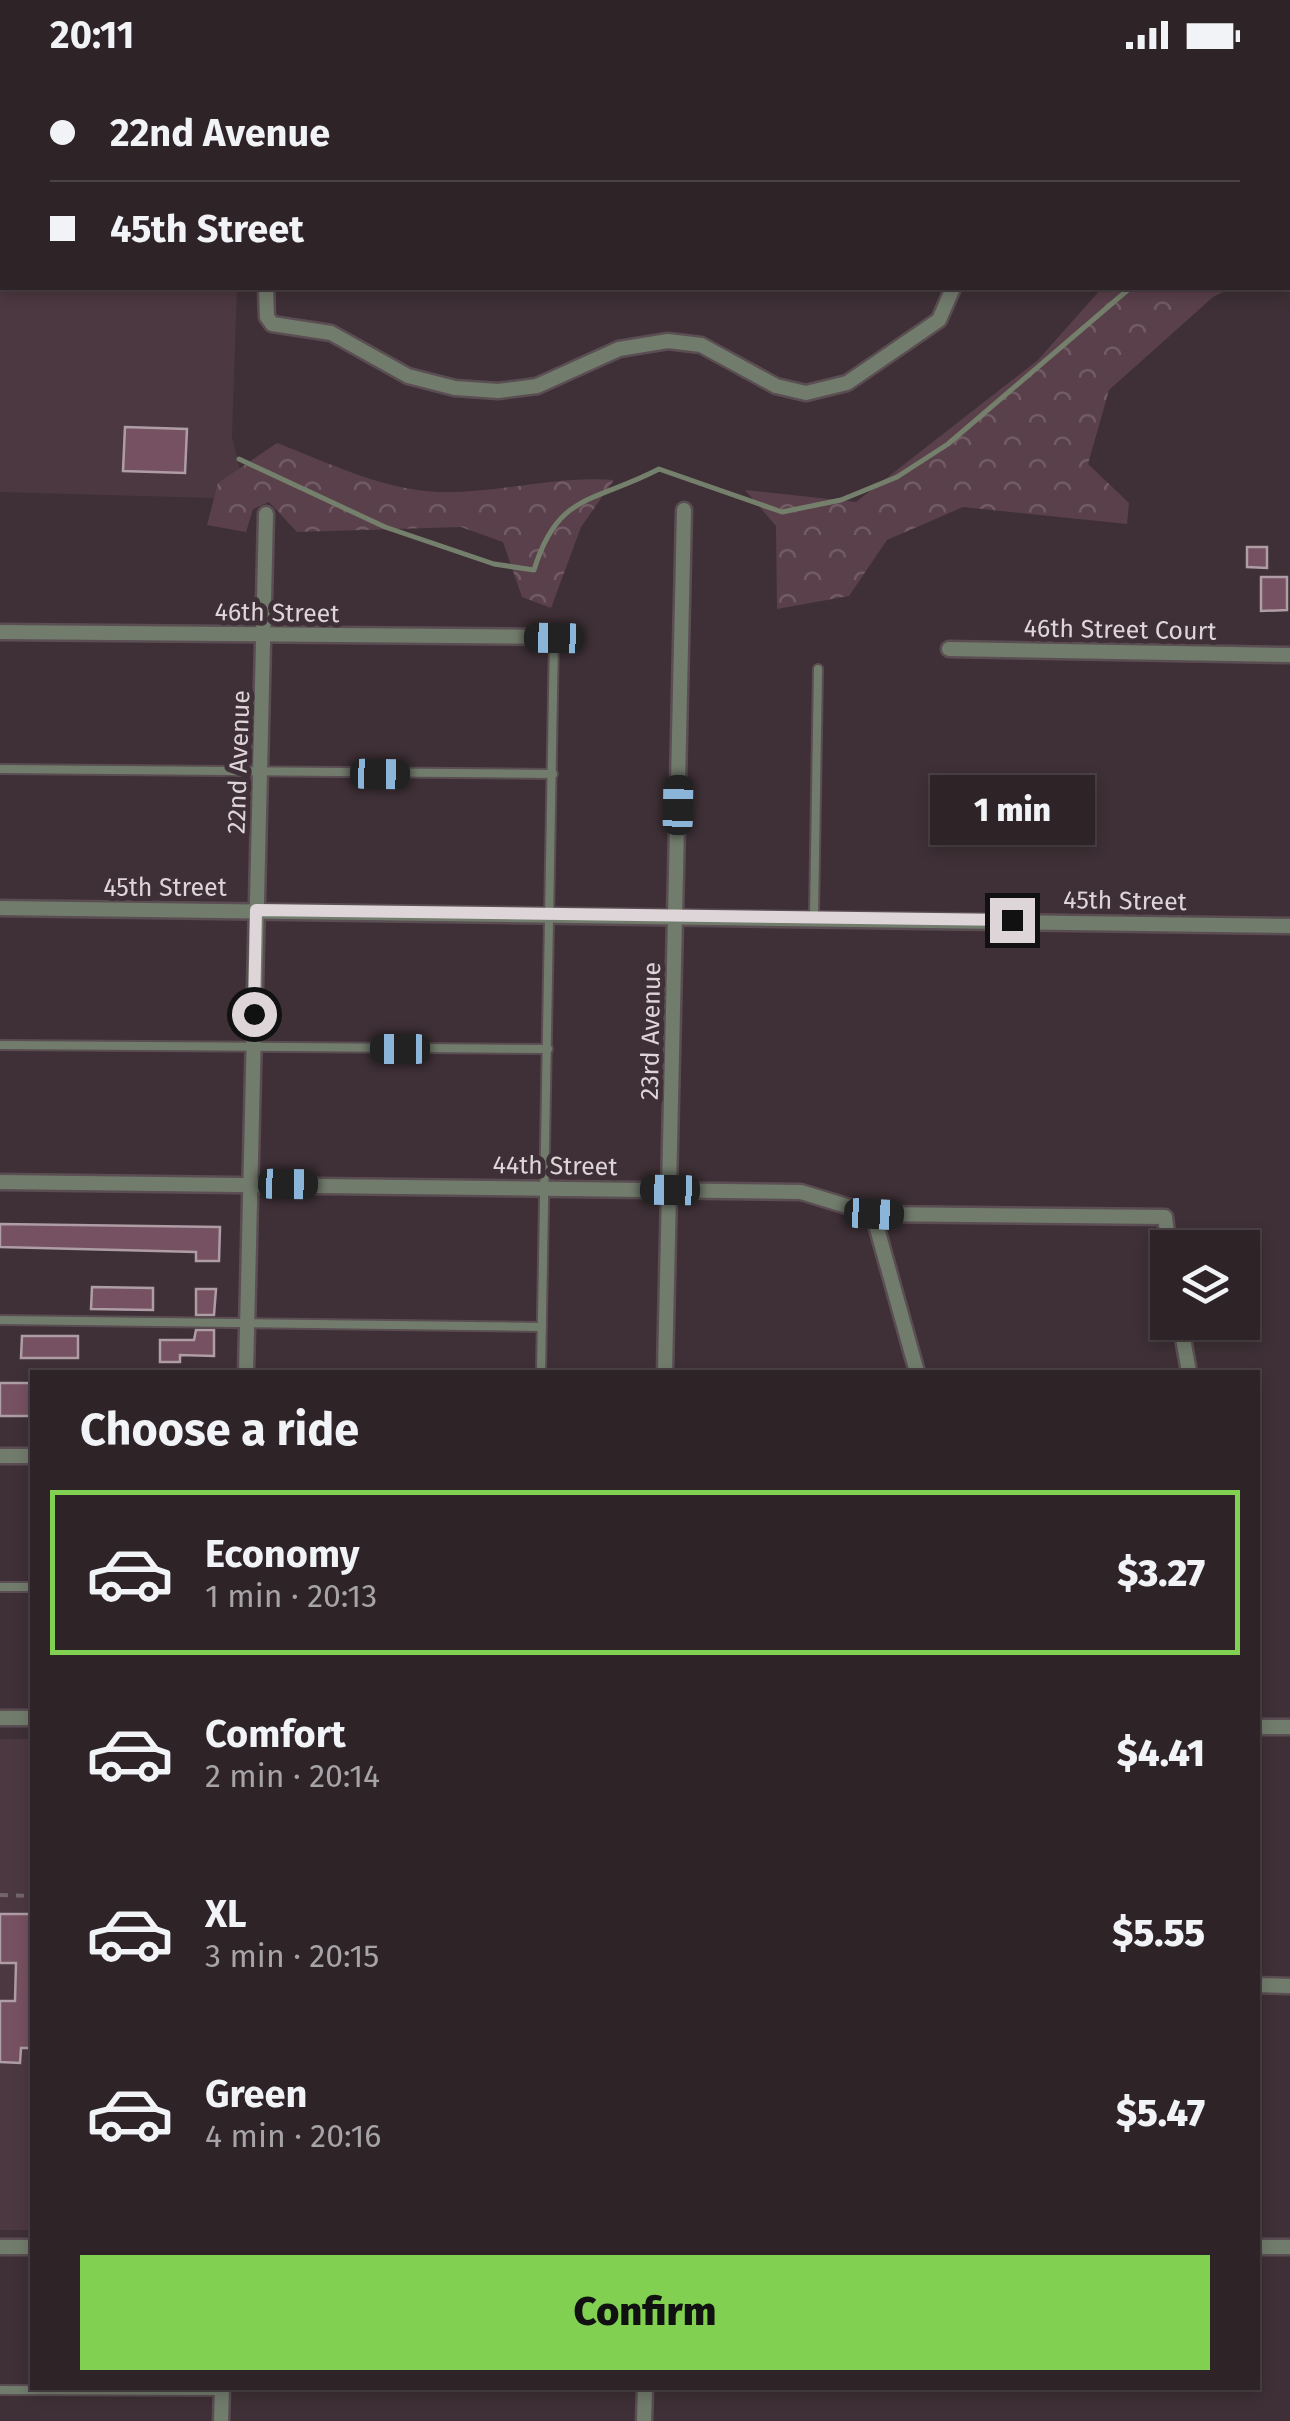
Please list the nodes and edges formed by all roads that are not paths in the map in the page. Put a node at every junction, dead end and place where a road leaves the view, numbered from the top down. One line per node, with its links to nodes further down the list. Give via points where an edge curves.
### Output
1 (266, 290): 2 (street, via 272,324 331,332 408,376 441,386 537,386 619,348 668,341 701,345 776,386 806,393 847,383 939,320)
2 (952, 290)
3 (684, 510): 17 (street, 23rd Avenue)
4 (266, 514): 6 (street, 22nd Avenue)
5 (0, 632): 6 (street, 46th Street)
6 (264, 635): 7 (street, 46th Street); 12 (street, 22nd Avenue)
7 (554, 638): 13 (lane)
8 (950, 648): 9 (street, 46th Street Court)
9 (1290, 655)
10 (818, 669): 18 (lane)
11 (0, 769): 12 (lane)
12 (260, 771): 13 (lane); 15 (street, 22nd Avenue)
13 (554, 774): 16 (lane)
14 (0, 908): 15 (street, 45th Street)
15 (256, 910): 16 (street, 45th Street); 21 (street, 22nd Avenue)
16 (549, 914): 17 (street, 45th Street); 22 (lane)
17 (675, 915): 18 (street, 45th Street); 26 (street, 23rd Avenue)
18 (814, 916): 19 (street, 45th Street)
19 (1290, 926)
20 (0, 1045): 21 (lane)
21 (254, 1049): 22 (lane); 24 (street, 22nd Avenue)
22 (548, 1049): 25 (lane)
23 (0, 1182): 24 (street, 44th Street)
24 (251, 1184): 25 (street, 44th Street); 30 (street, 22nd Avenue)
25 (544, 1187): 26 (street, 44th Street); 31 (lane)
26 (670, 1190): 27 (street, 44th Street, via 802,1192); 35 (street, 23rd Avenue)
27 (874, 1214): 28 (street, 44th Street, via 1166,1217); 36 (street)
28 (1167, 1230)
29 (0, 1320): 30 (lane)
30 (247, 1322): 31 (lane); 33 (street, 22nd Avenue)
31 (542, 1327): 34 (lane)
32 (1183, 1340): 37 (street)
33 (246, 1370)
34 (541, 1370)
35 (665, 1370)
36 (916, 1370)
37 (1189, 1370)
38 (0, 1456): 39 (street)
39 (30, 1456)
40 (0, 1587): 41 (lane)
41 (30, 1587)
42 (0, 1718): 43 (street)
43 (30, 1718)
44 (1260, 1727): 45 (street)
45 (1290, 1727)
46 (1260, 1986): 47 (street)
47 (1290, 1986)
48 (0, 2247): 49 (street)
49 (30, 2247)
50 (1260, 2247): 51 (street)
51 (1290, 2247)
52 (0, 2390): 53 (lane)
53 (30, 2390)
54 (222, 2390): 56 (street)
55 (645, 2390): 57 (street)
56 (221, 2421)
57 (644, 2421)

